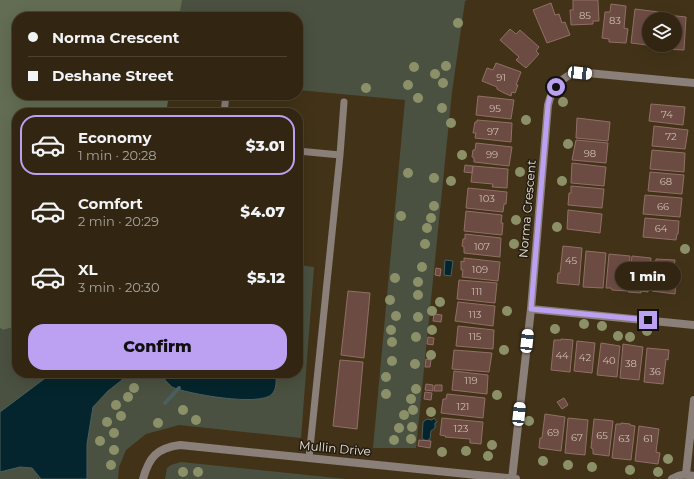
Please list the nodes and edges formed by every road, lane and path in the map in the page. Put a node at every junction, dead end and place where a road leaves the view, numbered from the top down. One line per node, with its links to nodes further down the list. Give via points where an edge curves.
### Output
1 (694, 83): 5 (street, Norma Crescent, via 577,72 558,83 548,105)
2 (344, 102): 4 (lane)
3 (303, 151): 4 (lane)
4 (340, 155): 8 (lane)
5 (531, 309): 6 (street); 11 (street, Norma Crescent)
6 (694, 325)
7 (694, 400): 9 (street)
8 (308, 458): 10 (street, Mullin Drive, via 180,445 161,450 154,456); 11 (street, Mullin Drive)
9 (690, 475): 13 (street, via 677,475)
10 (144, 479)
11 (512, 479): 12 (street, Mullin Drive)
12 (516, 479)
13 (672, 479)

